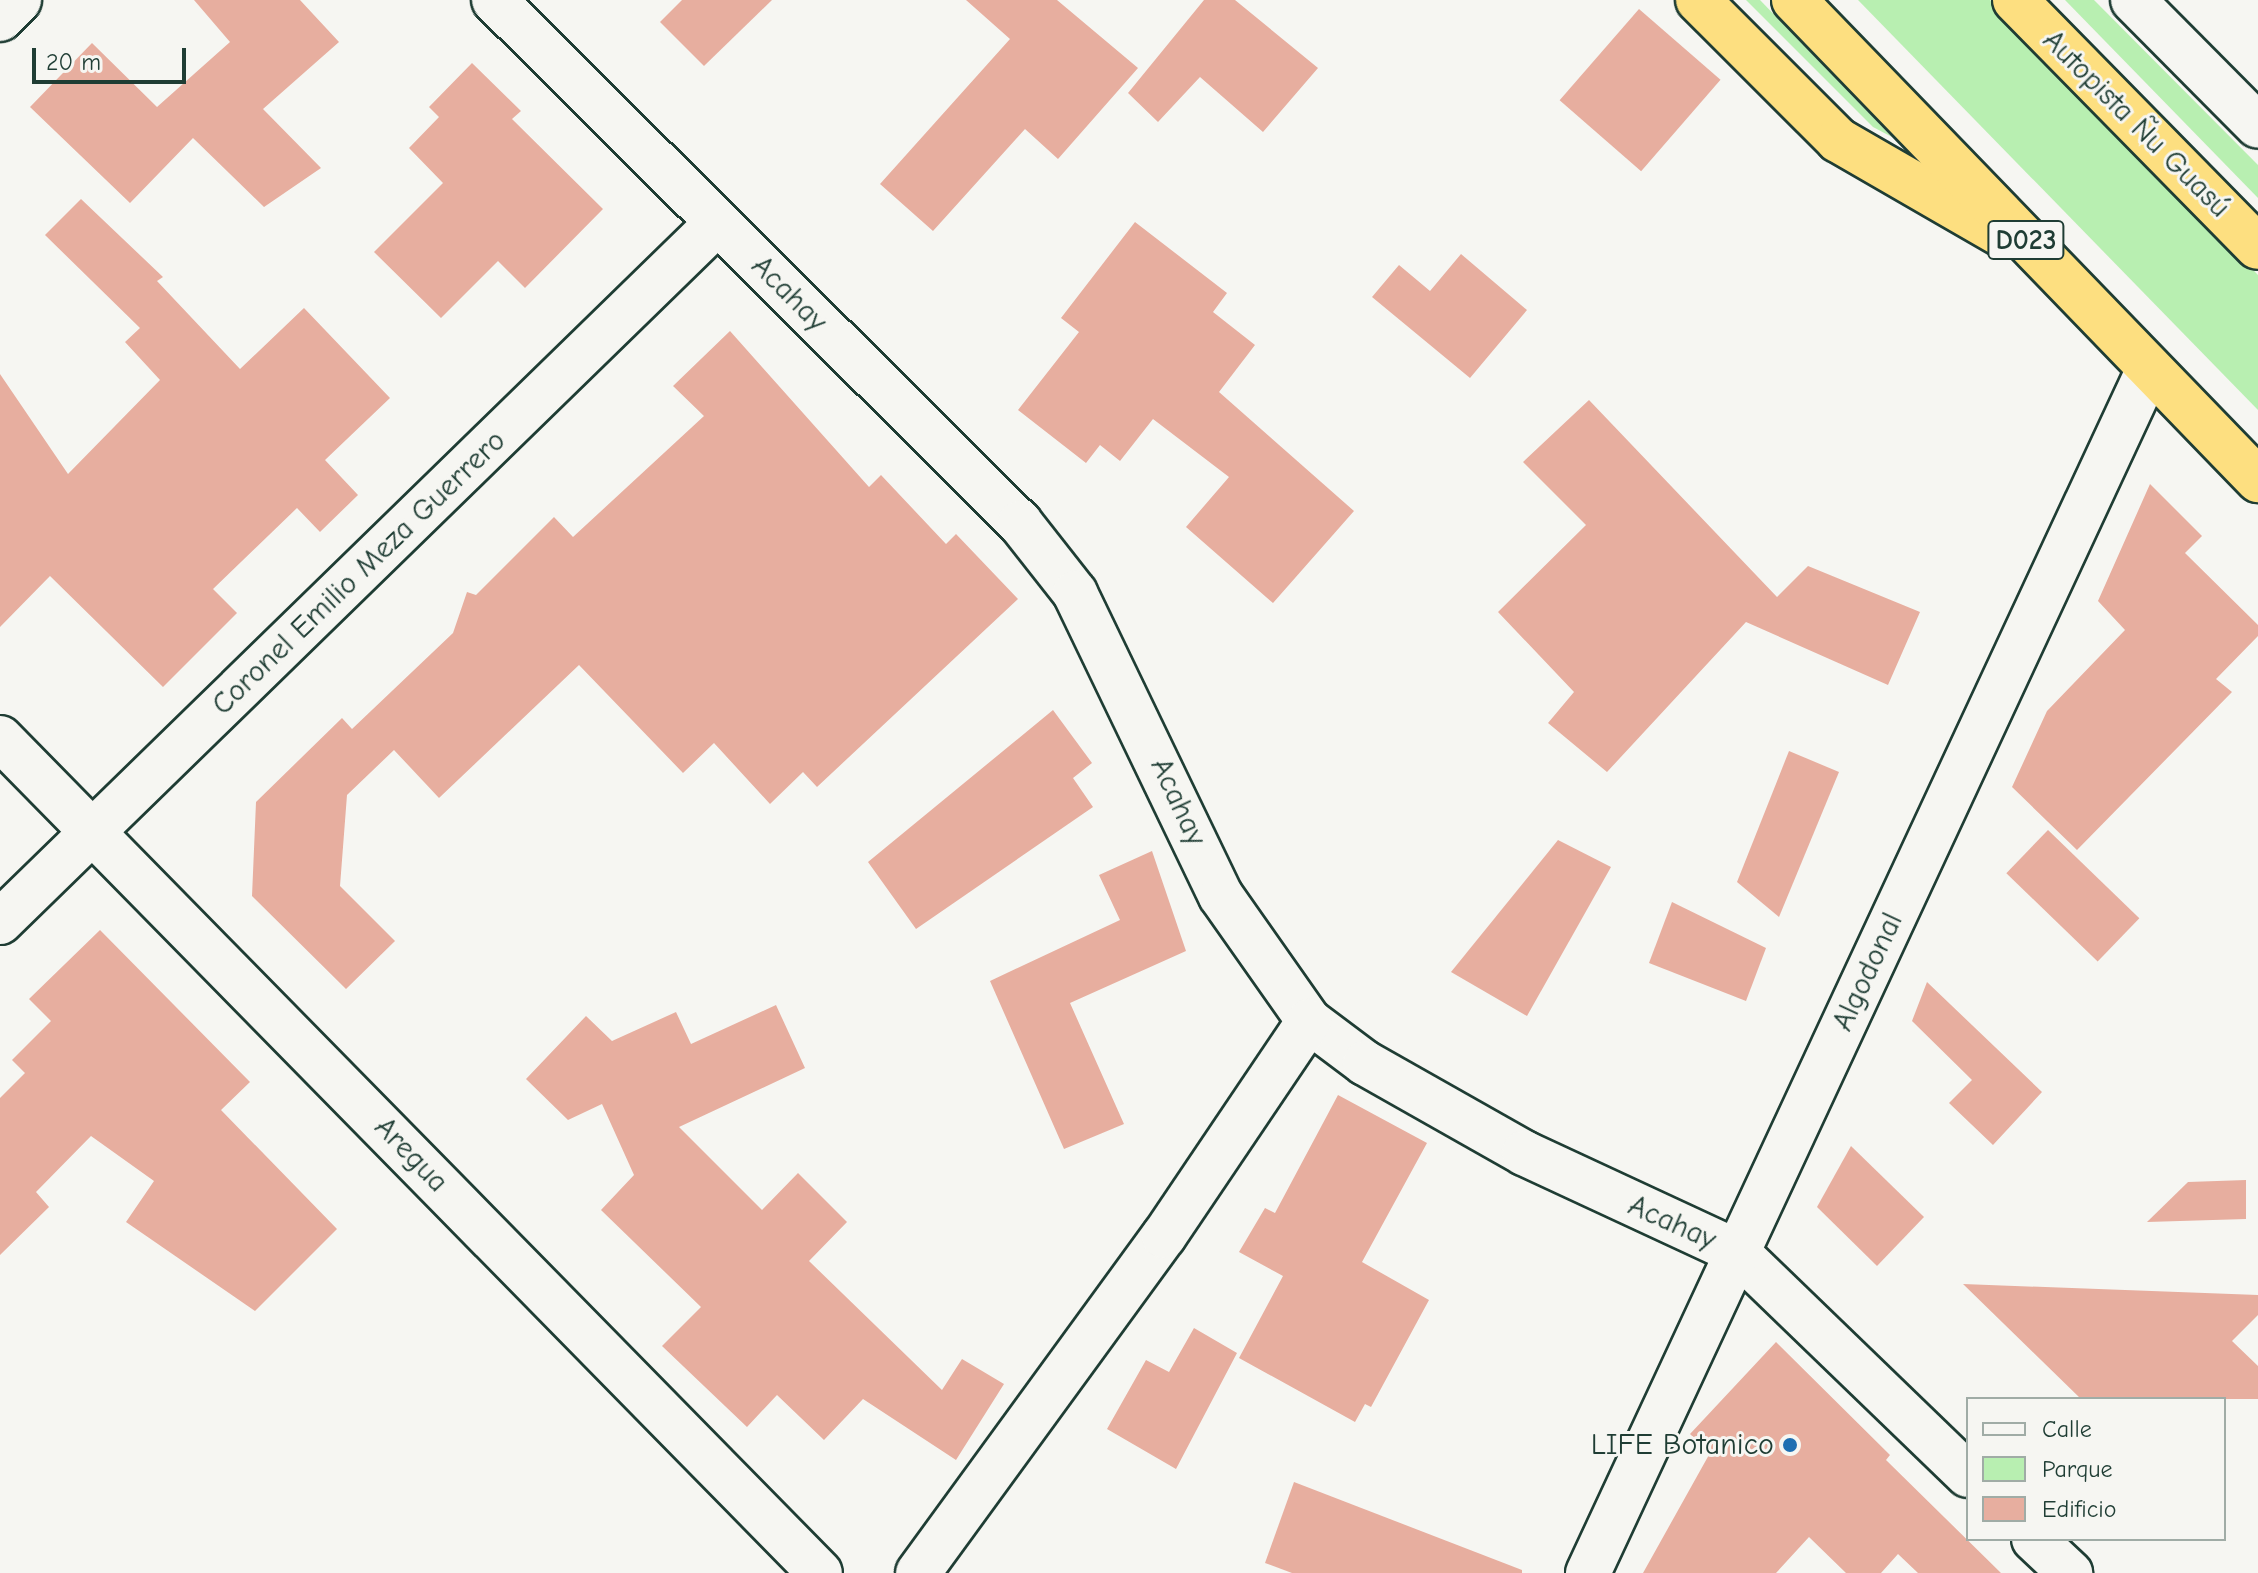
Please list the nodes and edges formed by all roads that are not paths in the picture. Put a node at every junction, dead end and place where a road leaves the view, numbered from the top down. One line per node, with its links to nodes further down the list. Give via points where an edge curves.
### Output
1 (19, 0): 7 (street)
2 (494, 0): 9 (street, Acahay)
3 (1698, 0): 11 (highway, via 1838,140)
4 (1794, 0): 11 (highway, D023)
5 (2015, 0): 10 (highway, Autopista Ñu Guasú)
6 (2133, 0): 8 (street)
7 (0, 19)
8 (2258, 126)
9 (717, 223): 15 (street, Coronel Emilio Meza Guerrero); 17 (street, Acahay, via 1020,523 1075,593 1221,896)
10 (2258, 247)
11 (2042, 256): 12 (highway, D023)
12 (2148, 371): 13 (highway, D023); 18 (street, Algodonal)
13 (2258, 480)
14 (0, 738): 15 (street, Aregua)
15 (95, 831): 16 (street, Coronel Emilio Meza Guerrero); 21 (street, Aregua)
16 (0, 922)
17 (1309, 1021): 18 (street, Acahay, via 1365,1063 1524,1153); 22 (street, via 1164,1236)
18 (1737, 1252): 19 (street, Acahay); 23 (street, Algodonal)
19 (1966, 1473)
20 (2036, 1541): 24 (street)
21 (820, 1573)
22 (918, 1573)
23 (1588, 1573)
24 (2070, 1573)

